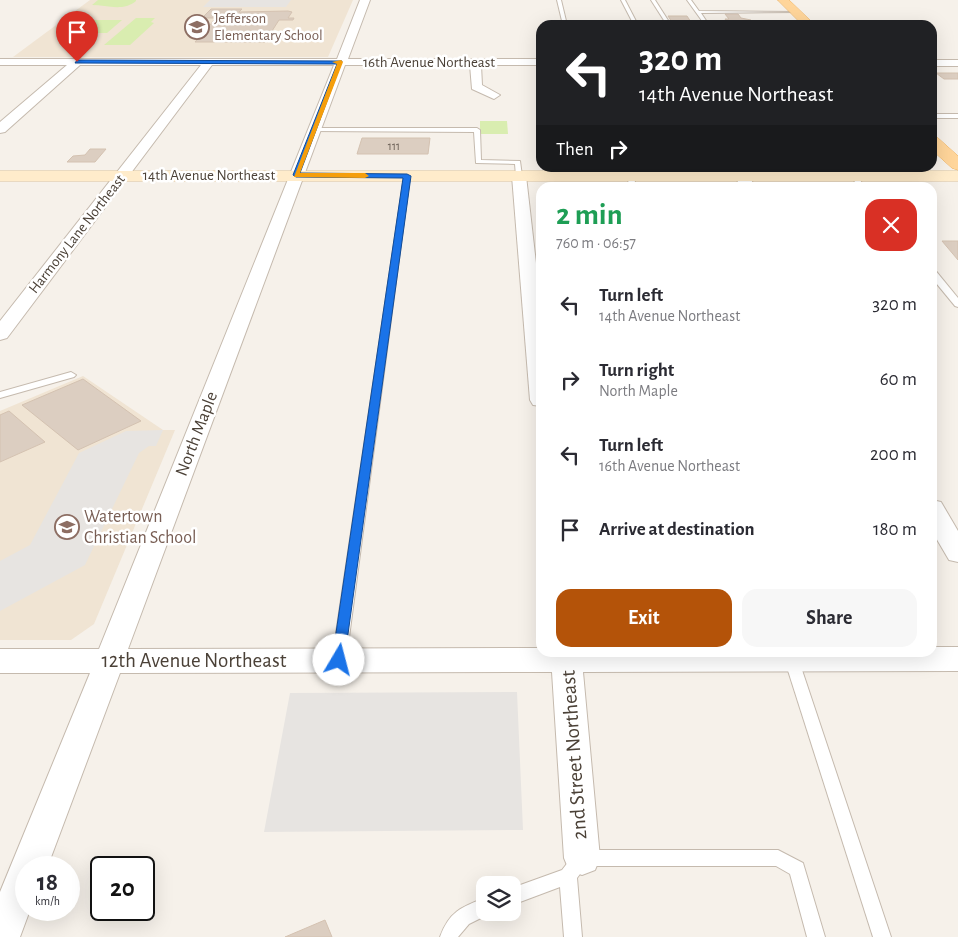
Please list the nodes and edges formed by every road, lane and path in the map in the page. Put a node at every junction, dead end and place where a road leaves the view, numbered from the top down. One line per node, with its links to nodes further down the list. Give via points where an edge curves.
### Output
1 (365, 0): 17 (street, North Maple)
2 (559, 0): 9 (lane)
3 (623, 0): 10 (lane)
4 (654, 0): 11 (lane)
5 (689, 0): 7 (lane)
6 (783, 0): 8 (main road)
7 (698, 12): 8 (lane); 12 (lane)
8 (796, 12): 13 (main road)
9 (564, 20)
10 (633, 20)
11 (666, 20)
12 (704, 20)
13 (804, 20)
14 (0, 62): 15 (street, 16th Avenue Northeast)
15 (77, 62): 16 (street, 16th Avenue Northeast); 26 (street)
16 (209, 62): 17 (street, 16th Avenue Northeast); 33 (street, Harmony Lane Northeast)
17 (341, 62): 18 (street, 16th Avenue Northeast); 27 (street, North Maple)
18 (475, 62): 19 (street, 16th Avenue Northeast); 22 (street, via 476,87)
19 (536, 62)
20 (937, 62): 21 (street)
21 (958, 63)
22 (494, 94)
23 (937, 116): 24 (lane)
24 (955, 116): 25 (lane)
25 (958, 120)
26 (0, 129)
27 (314, 130): 31 (street, North Maple); 35 (lane, via 477,130 478,162 518,162)
28 (937, 146): 29 (main road)
29 (958, 165)
30 (779, 172): 38 (main road, 14th Avenue Northeast); 39 (main road, 14th Avenue Northeast)
31 (296, 175): 33 (main road, 14th Avenue Northeast); 34 (main road, 14th Avenue Northeast); 54 (street, North Maple)
32 (0, 176): 33 (main road, 14th Avenue Northeast)
33 (123, 176): 42 (street, Harmony Lane Northeast)
34 (407, 176): 35 (main road, 14th Avenue Northeast); 55 (lane)
35 (519, 176): 37 (main road, 14th Avenue Northeast); 43 (street)
36 (958, 176): 39 (main road, 14th Avenue Northeast)
37 (639, 177): 38 (main road, 14th Avenue Northeast)
38 (746, 182)
39 (858, 182)
40 (937, 278): 41 (lane)
41 (958, 304)
42 (0, 334)
43 (536, 349)
44 (71, 375): 45 (lane)
45 (0, 395)
46 (937, 517): 47 (street)
47 (958, 553)
48 (536, 657): 55 (street, 12th Avenue Northeast)
49 (566, 657): 57 (street, 2nd Street Northeast)
50 (790, 657): 65 (lane)
51 (846, 657): 52 (street, 12th Avenue Northeast)
52 (958, 659)
53 (0, 660): 54 (street, 12th Avenue Northeast)
54 (109, 660): 55 (street, 12th Avenue Northeast); 56 (street, North Maple)
55 (339, 660)
56 (34, 856)
57 (575, 867): 58 (lane); 63 (lane); 64 (lane, via 778,858 797,869)
58 (521, 893)
59 (15, 903): 61 (street)
60 (476, 910): 62 (lane, via 454,925)
61 (2, 937)
62 (449, 937)
63 (572, 937)
64 (816, 937)
65 (882, 937)

